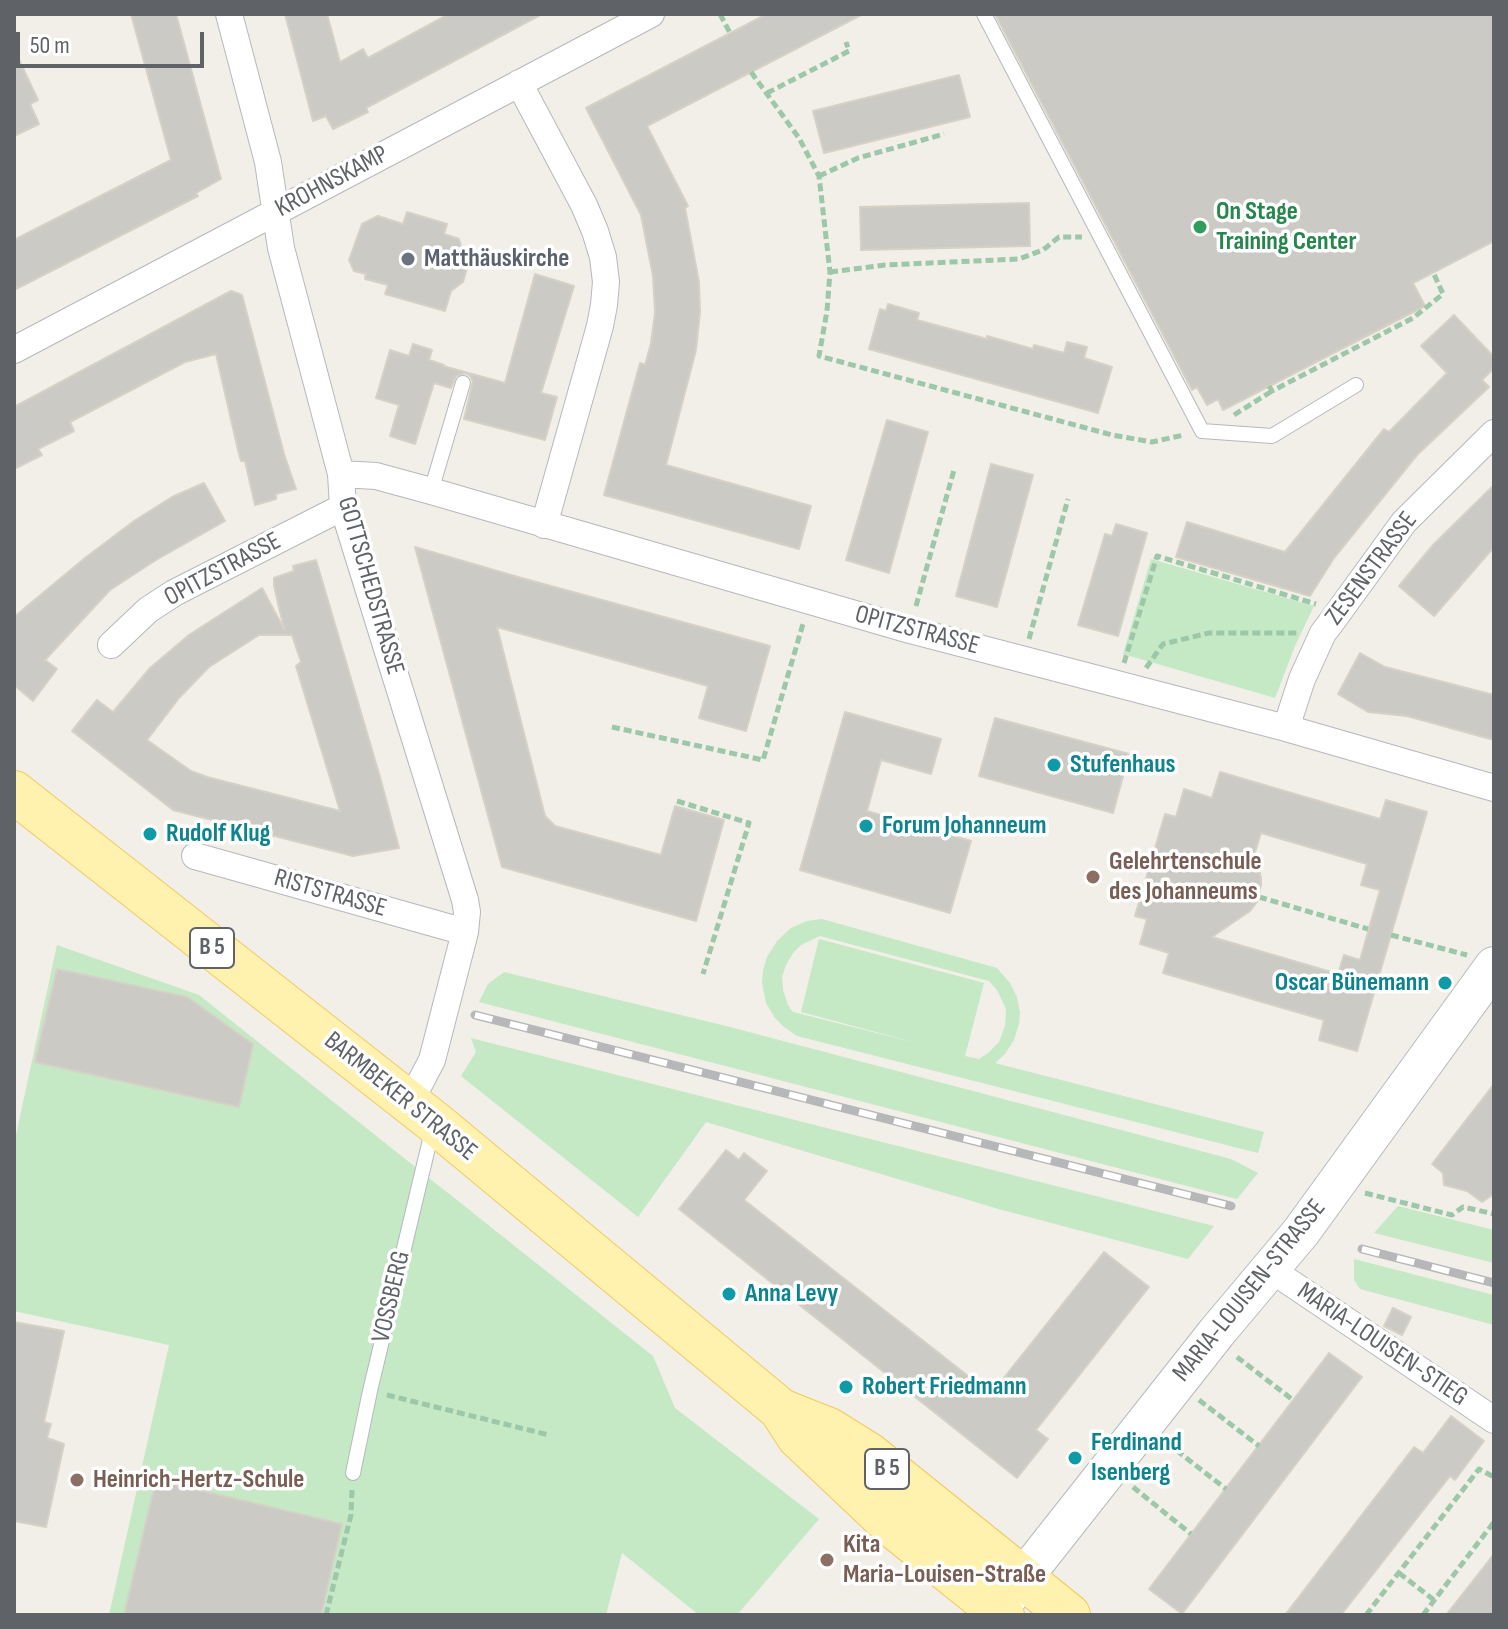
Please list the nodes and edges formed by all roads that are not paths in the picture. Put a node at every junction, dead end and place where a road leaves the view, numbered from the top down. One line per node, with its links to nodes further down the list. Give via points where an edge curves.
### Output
1 (229, 14): 5 (street, GOTTSCHEDSTRASSE)
2 (651, 14): 4 (street, KROHNSKAMP)
3 (984, 14): 8 (lane, via 1202,431 1272,436)
4 (519, 83): 5 (street, KROHNSKAMP); 13 (street, via 590,218 606,282 600,326)
5 (276, 212): 6 (street, KROHNSKAMP); 10 (street, GOTTSCHEDSTRASSE)
6 (14, 350)
7 (463, 383): 11 (lane)
8 (1356, 385)
9 (1494, 433): 15 (street, ZESENSTRASSE, via 1404,522 1326,628)
10 (341, 474): 11 (street, OPITZSTRASSE, via 376,476); 12 (street, GOTTSCHEDSTRASSE)
11 (431, 491): 13 (street, OPITZSTRASSE)
12 (343, 507): 14 (street, OPITZSTRASSE, via 174,593); 19 (street, GOTTSCHEDSTRASSE, via 465,900)
13 (544, 525): 15 (street, OPITZSTRASSE, via 910,630)
14 (111, 645)
15 (1286, 728): 16 (street, OPITZSTRASSE)
16 (1494, 788)
17 (14, 792): 21 (main road, BARMBEKER STRASSE / B 5)
18 (195, 856): 19 (street, RISTSTRASSE)
19 (465, 932): 21 (street, GOTTSCHEDSTRASSE)
20 (1482, 961): 22 (main road, MARIA-LOUISEN-STRASSE, via 1335,1185)
21 (422, 1113): 23 (main road, BARMBEKER STRASSE / B 5); 25 (lane, VOSSBERG)
22 (1270, 1269): 24 (street, MARIA-LOUISEN-STIEG); 26 (main road, MARIA-LOUISEN-STRASSE)
23 (781, 1410): 26 (main road, BARMBEKER STRASSE / B 5, via 829,1429 869,1454); 27 (main road, BARMBEKER STRASSE / B 5, via 798,1437 853,1490)
24 (1494, 1420)
25 (353, 1473)
26 (1022, 1577): 27 (main road, MARIA-LOUISEN-STRASSE); 28 (main road, BARMBEKER STRASSE / B 5)
27 (1000, 1613)
28 (1069, 1615)

